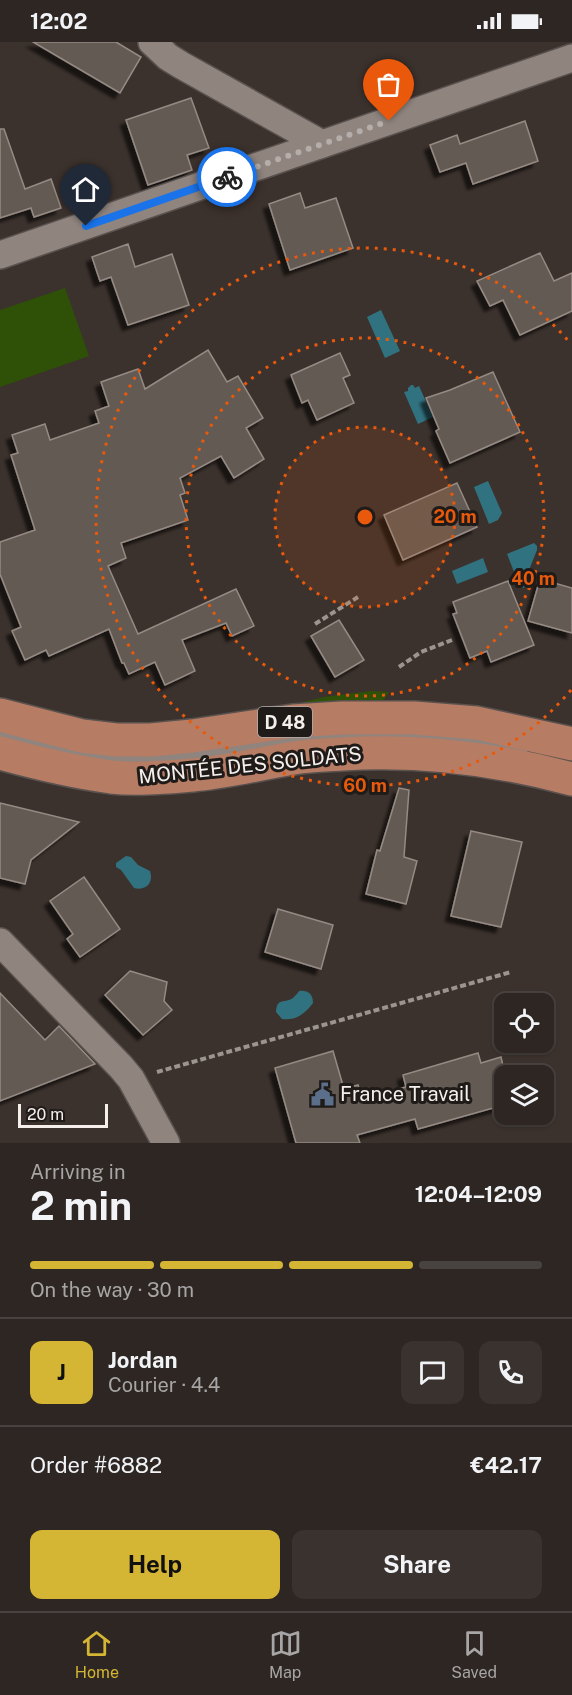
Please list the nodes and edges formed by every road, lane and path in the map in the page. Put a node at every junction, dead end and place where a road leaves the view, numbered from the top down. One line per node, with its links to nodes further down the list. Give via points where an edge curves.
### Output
1 (152, 42): 3 (street, via 181,65)
2 (572, 58): 3 (street)
3 (321, 144): 4 (street)
4 (0, 255)
5 (358, 597): 6 (path)
6 (315, 624)
7 (452, 640): 8 (path)
8 (399, 667)
9 (0, 715): 11 (main road, MONTÉE DES SOLDATS / D 48, via 82,736 116,740 192,736 293,721 414,718 477,723)
10 (0, 734): 12 (lane, via 115,759 193,756 298,738 345,737 428,736)
11 (572, 744)
12 (540, 752)
13 (0, 753): 14 (main road, MONTÉE DES SOLDATS / D 48, via 113,777 195,775 313,756 428,753 503,763)
14 (572, 779)
15 (0, 942): 17 (street)
16 (511, 972): 17 (path)
17 (131, 1079): 18 (street)
18 (166, 1143)

